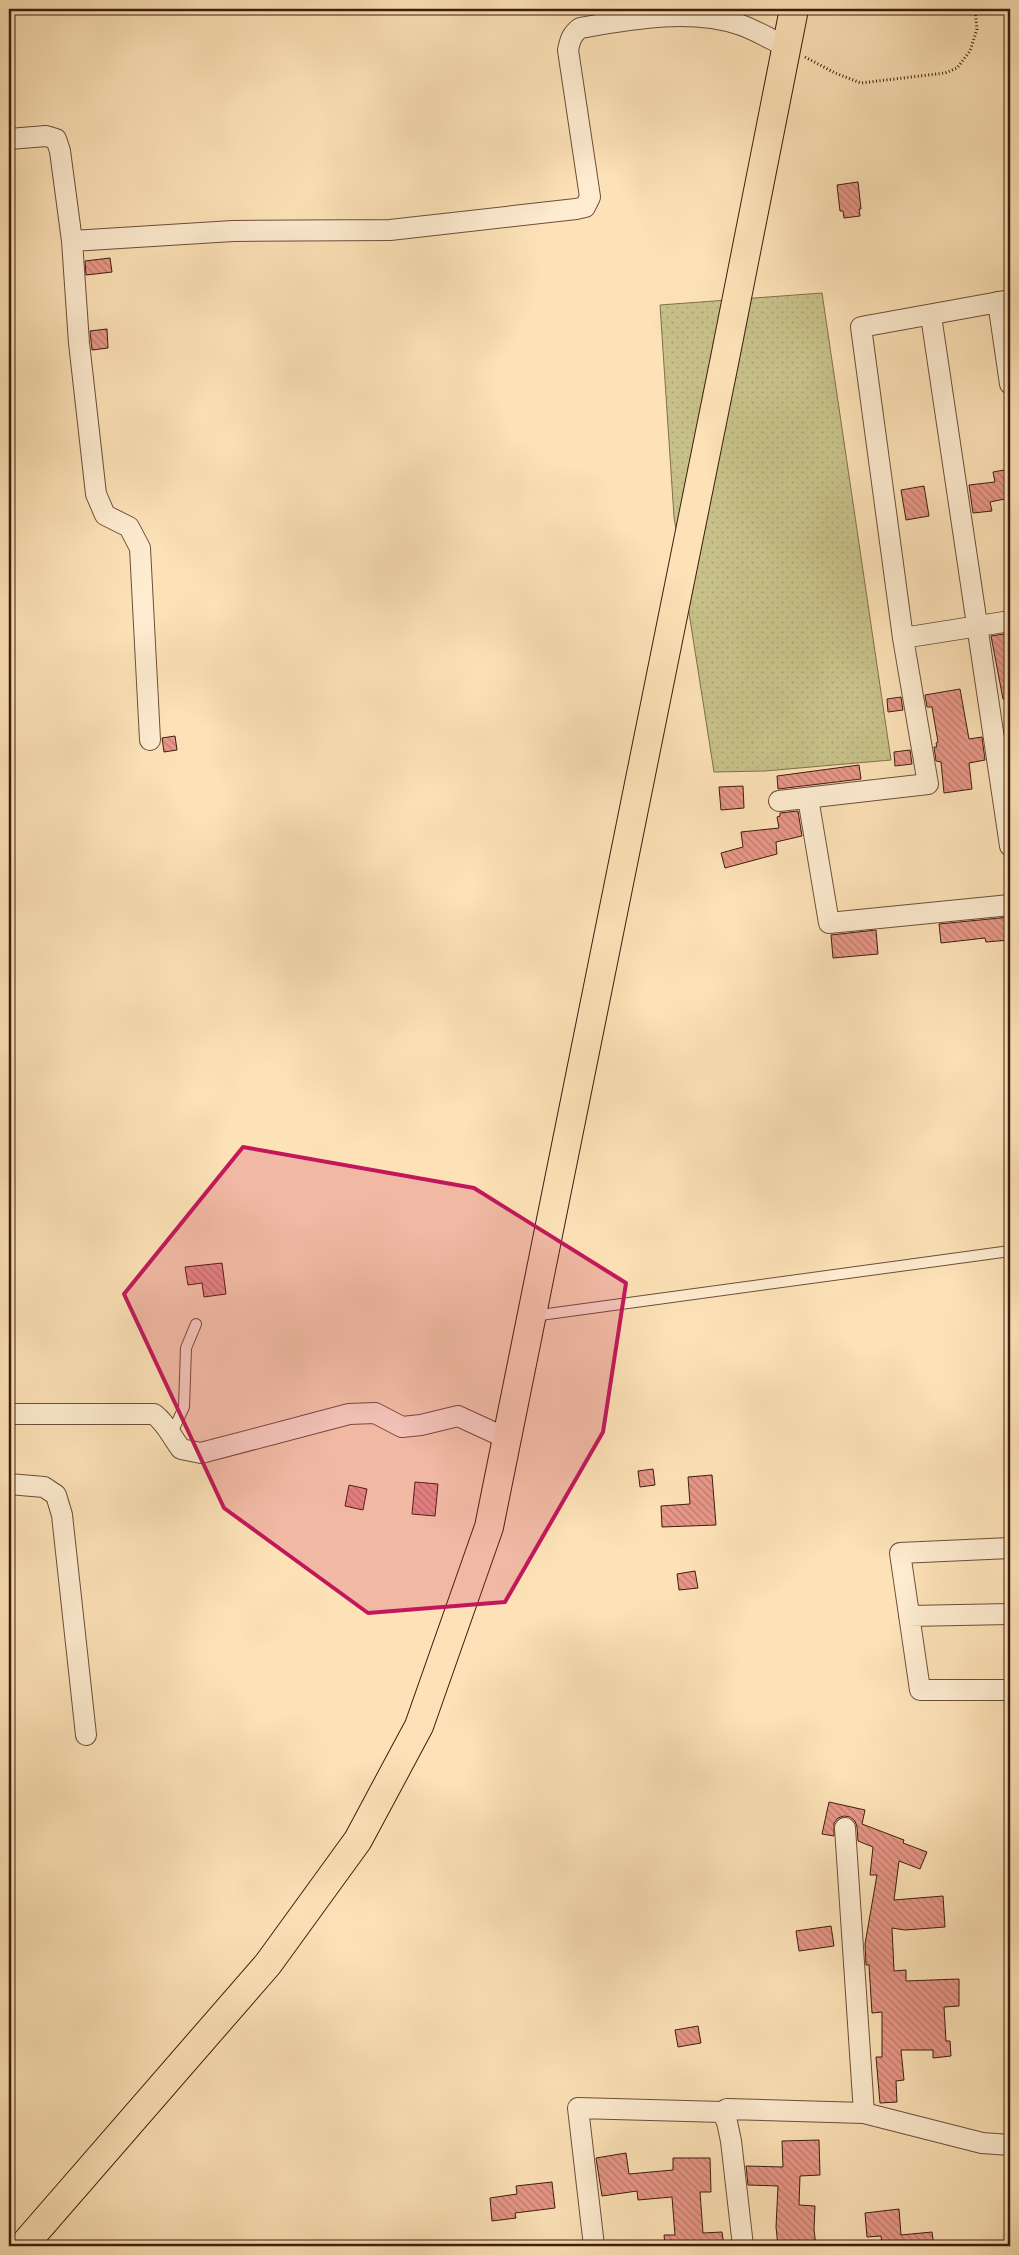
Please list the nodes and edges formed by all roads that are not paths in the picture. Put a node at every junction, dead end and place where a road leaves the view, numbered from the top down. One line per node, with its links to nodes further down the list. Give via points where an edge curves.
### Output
1 (794, 9): 2 (main road)
2 (787, 48): 4 (street, via 741,25 696,16 646,18 580,28 570,40 568,50 590,198 588,204 576,209 390,230 233,231); 17 (main road)
3 (9, 139): 4 (street, via 46,136 56,139)
4 (72, 241): 11 (street, via 79,343 96,494 105,515 129,527 140,548)
5 (1004, 301): 6 (street); 7 (street)
6 (931, 316): 9 (street); 10 (street, via 862,327)
7 (1010, 384)
8 (1010, 622): 9 (street)
9 (977, 626): 10 (street); 14 (street)
10 (903, 638): 12 (street, via 928,784)
11 (150, 740)
12 (808, 798): 13 (street); 15 (street, via 829,923)
13 (779, 801)
14 (1010, 846)
15 (1010, 905)
16 (1010, 1251): 17 (lane)
17 (533, 1316): 21 (main road)
18 (196, 1324): 20 (lane, via 186,1348 184,1407)
19 (9, 1414): 20 (street, via 154,1414 164,1421)
20 (171, 1436): 21 (street, via 181,1450 201,1453 349,1414 375,1414 402,1426 420,1426 458,1416)
21 (508, 1439): 32 (main road, via 489,1527 419,1726 358,1840 268,1964)
22 (9, 1484): 27 (street, via 44,1487 56,1495 62,1515)
23 (1010, 1548): 25 (street, via 900,1553)
24 (1010, 1614): 25 (street)
25 (909, 1616): 26 (street, via 920,1690)
26 (1010, 1690)
27 (86, 1735)
28 (845, 1828): 30 (street)
29 (722, 2112): 30 (street, via 727,2109); 33 (street, via 578,2108); 34 (street, via 728,2122)
30 (864, 2113): 31 (street, via 982,2143)
31 (1010, 2145)
32 (23, 2246)
33 (594, 2246)
34 (743, 2246)

